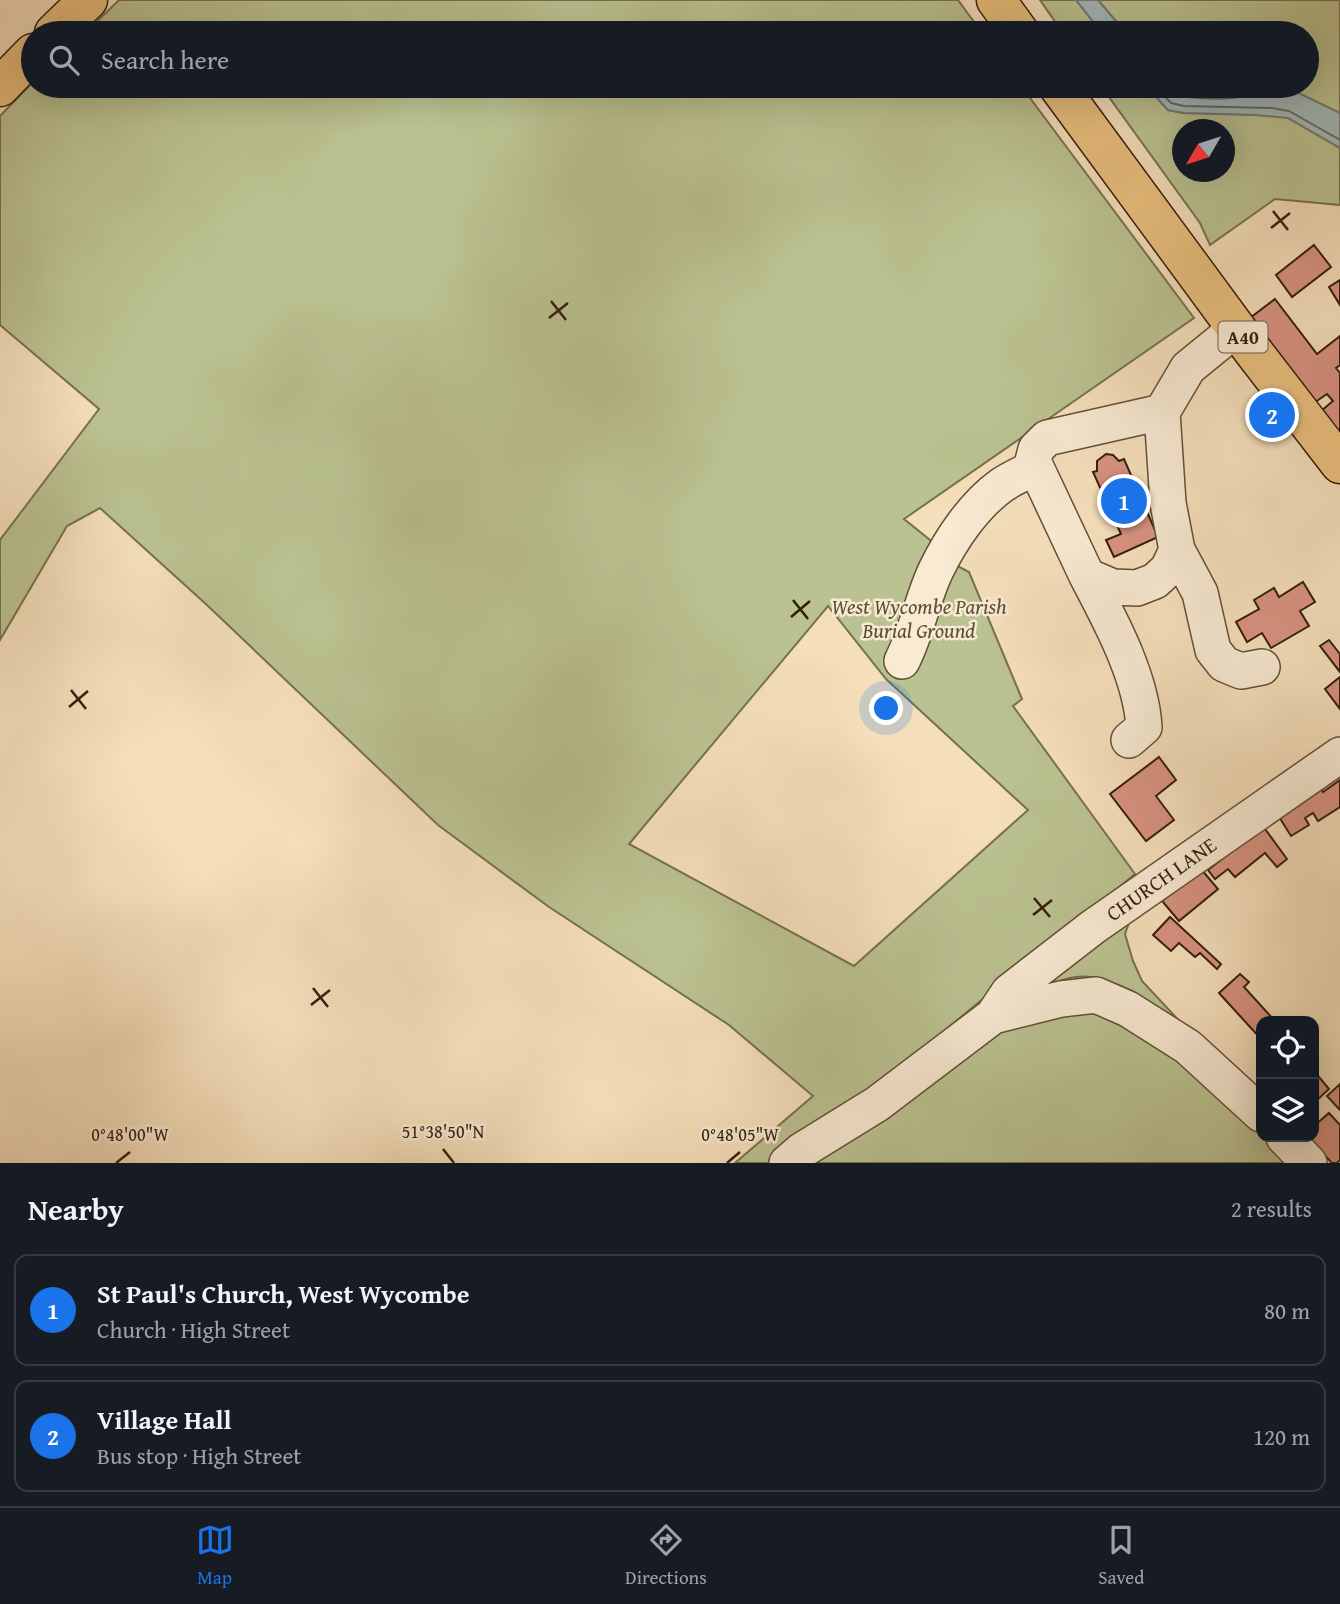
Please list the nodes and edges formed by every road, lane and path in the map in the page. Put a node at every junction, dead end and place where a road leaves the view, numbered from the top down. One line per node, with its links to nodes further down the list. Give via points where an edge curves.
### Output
1 (88, 0): 3 (main road)
2 (996, 0): 4 (main road)
3 (66, 21)
4 (1011, 21)
5 (21, 65): 6 (main road)
6 (0, 87)
7 (1067, 98): 8 (main road, A40)
8 (1237, 328): 9 (street, via 1188,368); 10 (main road, A40)
9 (1162, 412): 11 (street, via 1047,438 1036,449); 12 (street, via 1168,503)
10 (1340, 464)
11 (1035, 467): 13 (street); 14 (street, via 1002,485 975,510 953,540 936,570)
12 (1177, 550): 13 (street, via 1168,569 1137,588 1113,587); 15 (street, via 1200,593 1213,650 1224,664 1241,671)
13 (1087, 576): 16 (street, via 1113,626 1143,705 1144,727)
14 (902, 661)
15 (1262, 667)
16 (1129, 740)
17 (1340, 755): 18 (street, CHURCH LANE, via 1093,927 1009,992)
18 (993, 1016): 19 (street, via 1096,995 1128,1009 1188,1047); 21 (street, via 877,1104)
19 (1256, 1109)
20 (1289, 1142): 22 (street)
21 (787, 1163)
22 (1309, 1163)

